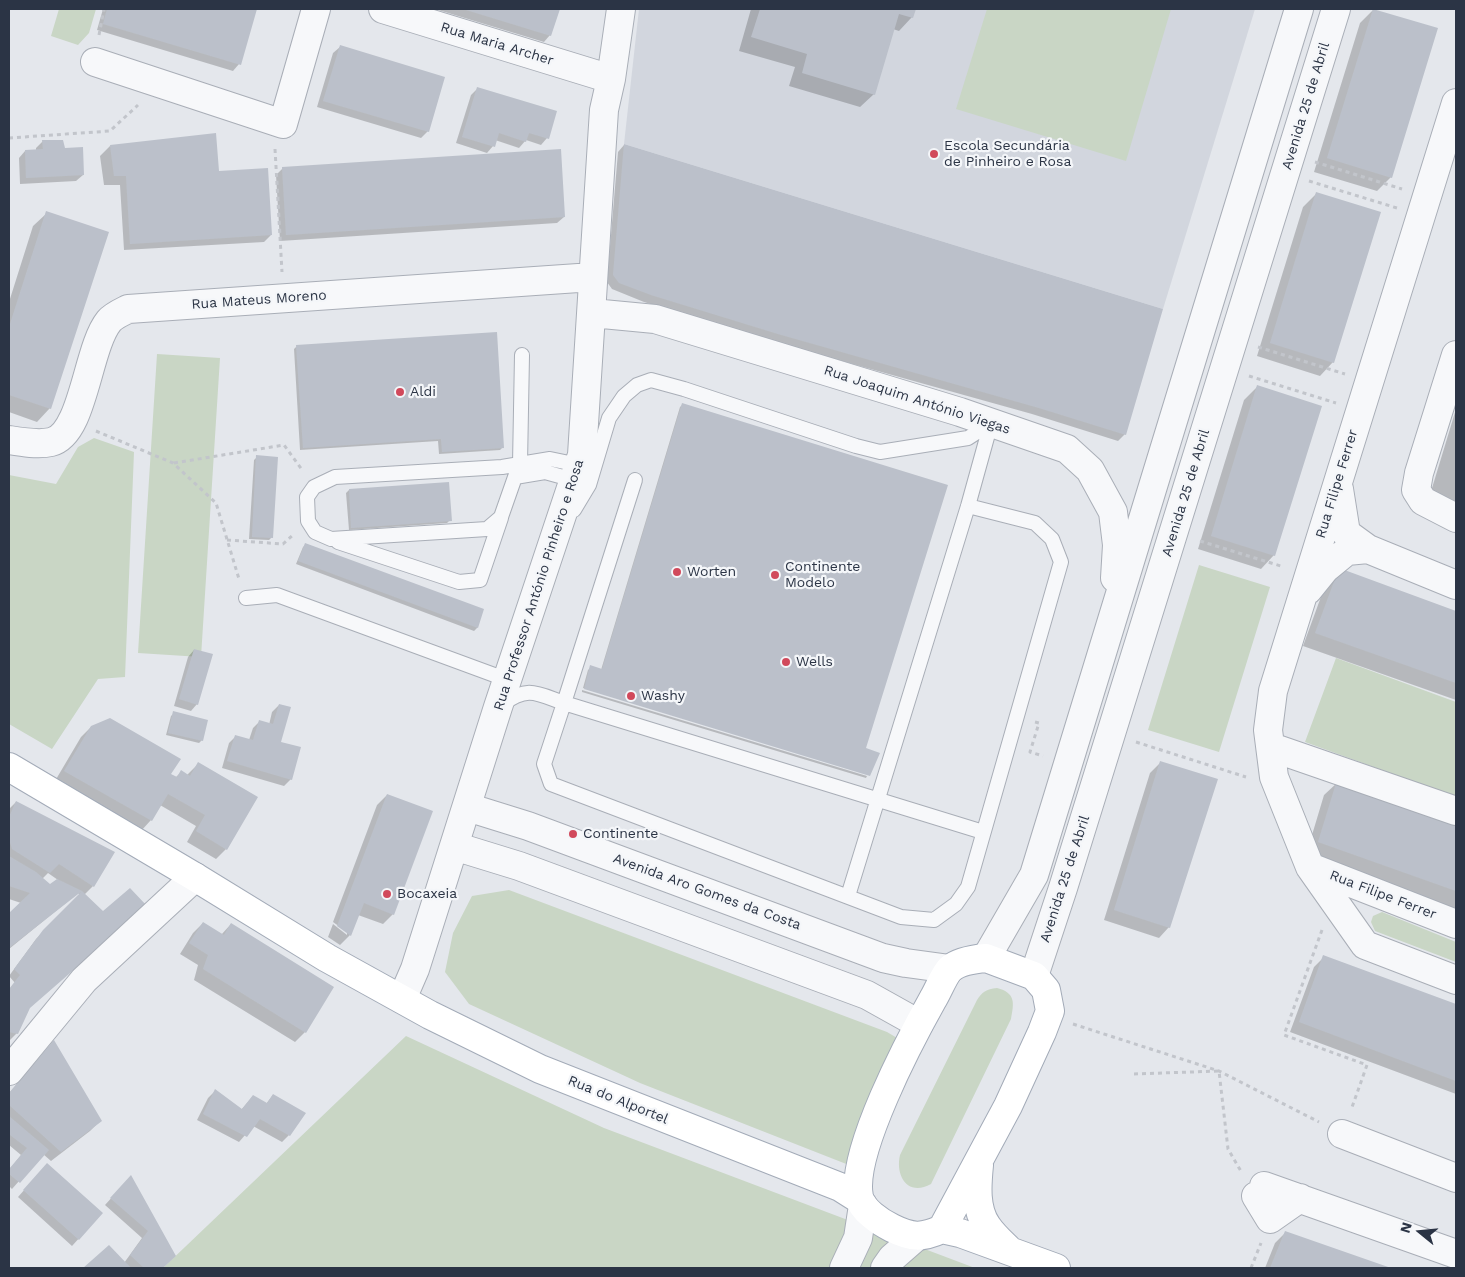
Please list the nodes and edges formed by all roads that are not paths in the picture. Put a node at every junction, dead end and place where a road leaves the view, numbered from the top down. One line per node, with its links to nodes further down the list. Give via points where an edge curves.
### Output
1 (316, 9): 6 (street, via 283,124)
2 (383, 9): 7 (street, Rua Maria Archer)
3 (621, 9): 7 (street, Rua Professor António Pinheiro e Rosa)
4 (1299, 9): 28 (street)
5 (1336, 16): 45 (street, Avenida 25 de Abril)
6 (95, 62)
7 (610, 79): 9 (street, Rua Professor António Pinheiro e Rosa, via 604,110)
8 (1456, 102): 18 (street, Rua Filipe Ferrer)
9 (594, 277): 10 (street, Rua Professor António Pinheiro e Rosa); 14 (street, Rua Mateus Moreno, via 128,309 110,320 100,336 67,431 52,442)
10 (592, 314): 13 (street, Rua Joaquim António Viegas, via 655,319); 16 (street, Rua Professor António Pinheiro e Rosa, via 582,455)
11 (522, 355): 15 (lane)
12 (1456, 355): 21 (street, via 1416,490 1423,501)
13 (991, 424): 19 (lane); 22 (lane, via 968,438 880,452 651,380 637,385 624,396 609,418 590,485); 28 (street, Rua Joaquim António Viegas, via 1067,449 1090,470 1113,512 1117,545)
14 (9, 440)
15 (518, 470): 16 (lane); 20 (lane); 23 (lane, via 502,467 335,477 314,487 307,497 308,521 315,532)
16 (577, 472): 22 (street, Rua Professor António Pinheiro e Rosa)
17 (635, 480): 30 (lane)
18 (1338, 482): 24 (street, via 1346,533); 26 (street, Rua Filipe Ferrer)
19 (968, 506): 34 (lane); 37 (lane, via 1035,522 1052,539 1061,562)
20 (501, 517): 23 (lane, via 487,530); 23 (lane, via 480,580 459,582)
21 (1456, 518)
22 (557, 531): 29 (street, Rua Professor António Pinheiro e Rosa)
23 (331, 539)
24 (1368, 549): 25 (street); 26 (street, via 1347,551)
25 (1456, 585)
26 (1306, 586): 32 (street, Rua Filipe Ferrer, via 1273,691 1268,730)
27 (246, 598): 29 (lane, via 277,595)
28 (1114, 613): 43 (street, via 1034,875)
29 (508, 680): 31 (street, Rua Professor António Pinheiro e Rosa)
30 (564, 703): 31 (lane, via 532,692 515,695); 34 (lane); 41 (lane, via 544,764 551,784)
31 (498, 708): 35 (street, Rua Professor António Pinheiro e Rosa)
32 (1270, 747): 36 (street); 39 (street, Rua Filipe Ferrer, via 1274,777)
33 (9, 767): 40 (main road, Rua do Alportel)
34 (878, 800): 37 (lane); 41 (lane)
35 (466, 807): 38 (street, Rua Professor António Pinheiro e Rosa); 44 (street, Avenida Aro Gomes da Costa, via 528,826 883,958)
36 (1456, 811)
37 (984, 832): 41 (lane, via 968,887 956,904 934,920 901,917)
38 (454, 846): 47 (street, Rua Professor António Pinheiro e Rosa, via 415,969); 48 (street, via 519,866 867,995)
39 (1310, 866): 42 (street, Rua Filipe Ferrer); 46 (street, Rua Filipe Ferrer, via 1365,945)
40 (195, 877): 47 (main road, Rua do Alportel, via 327,958); 49 (street, via 84,980)
41 (848, 896)
42 (1456, 924)
43 (986, 958): 44 (main road, via 969,960); 45 (main road)
44 (950, 969): 48 (main road)
45 (1034, 976): 51 (main road, via 1046,990 1050,1011)
46 (1456, 980)
47 (402, 998): 54 (main road, Rua do Alportel, via 540,1069)
48 (919, 1024): 54 (main road, via 864,1148)
49 (9, 1071)
50 (1342, 1134): 52 (street)
51 (980, 1162): 55 (main road); 57 (main road, via 977,1190 981,1212 986,1226)
52 (1456, 1178)
53 (1254, 1186): 58 (street, via 1300,1198)
54 (855, 1192): 56 (main road, via 875,1217 904,1234); 59 (street, via 858,1238)
55 (942, 1230): 56 (main road); 57 (main road)
56 (916, 1237): 60 (street)
57 (1008, 1249): 61 (main road)
58 (1456, 1254)
59 (844, 1268)
60 (885, 1268)
61 (1056, 1268)

